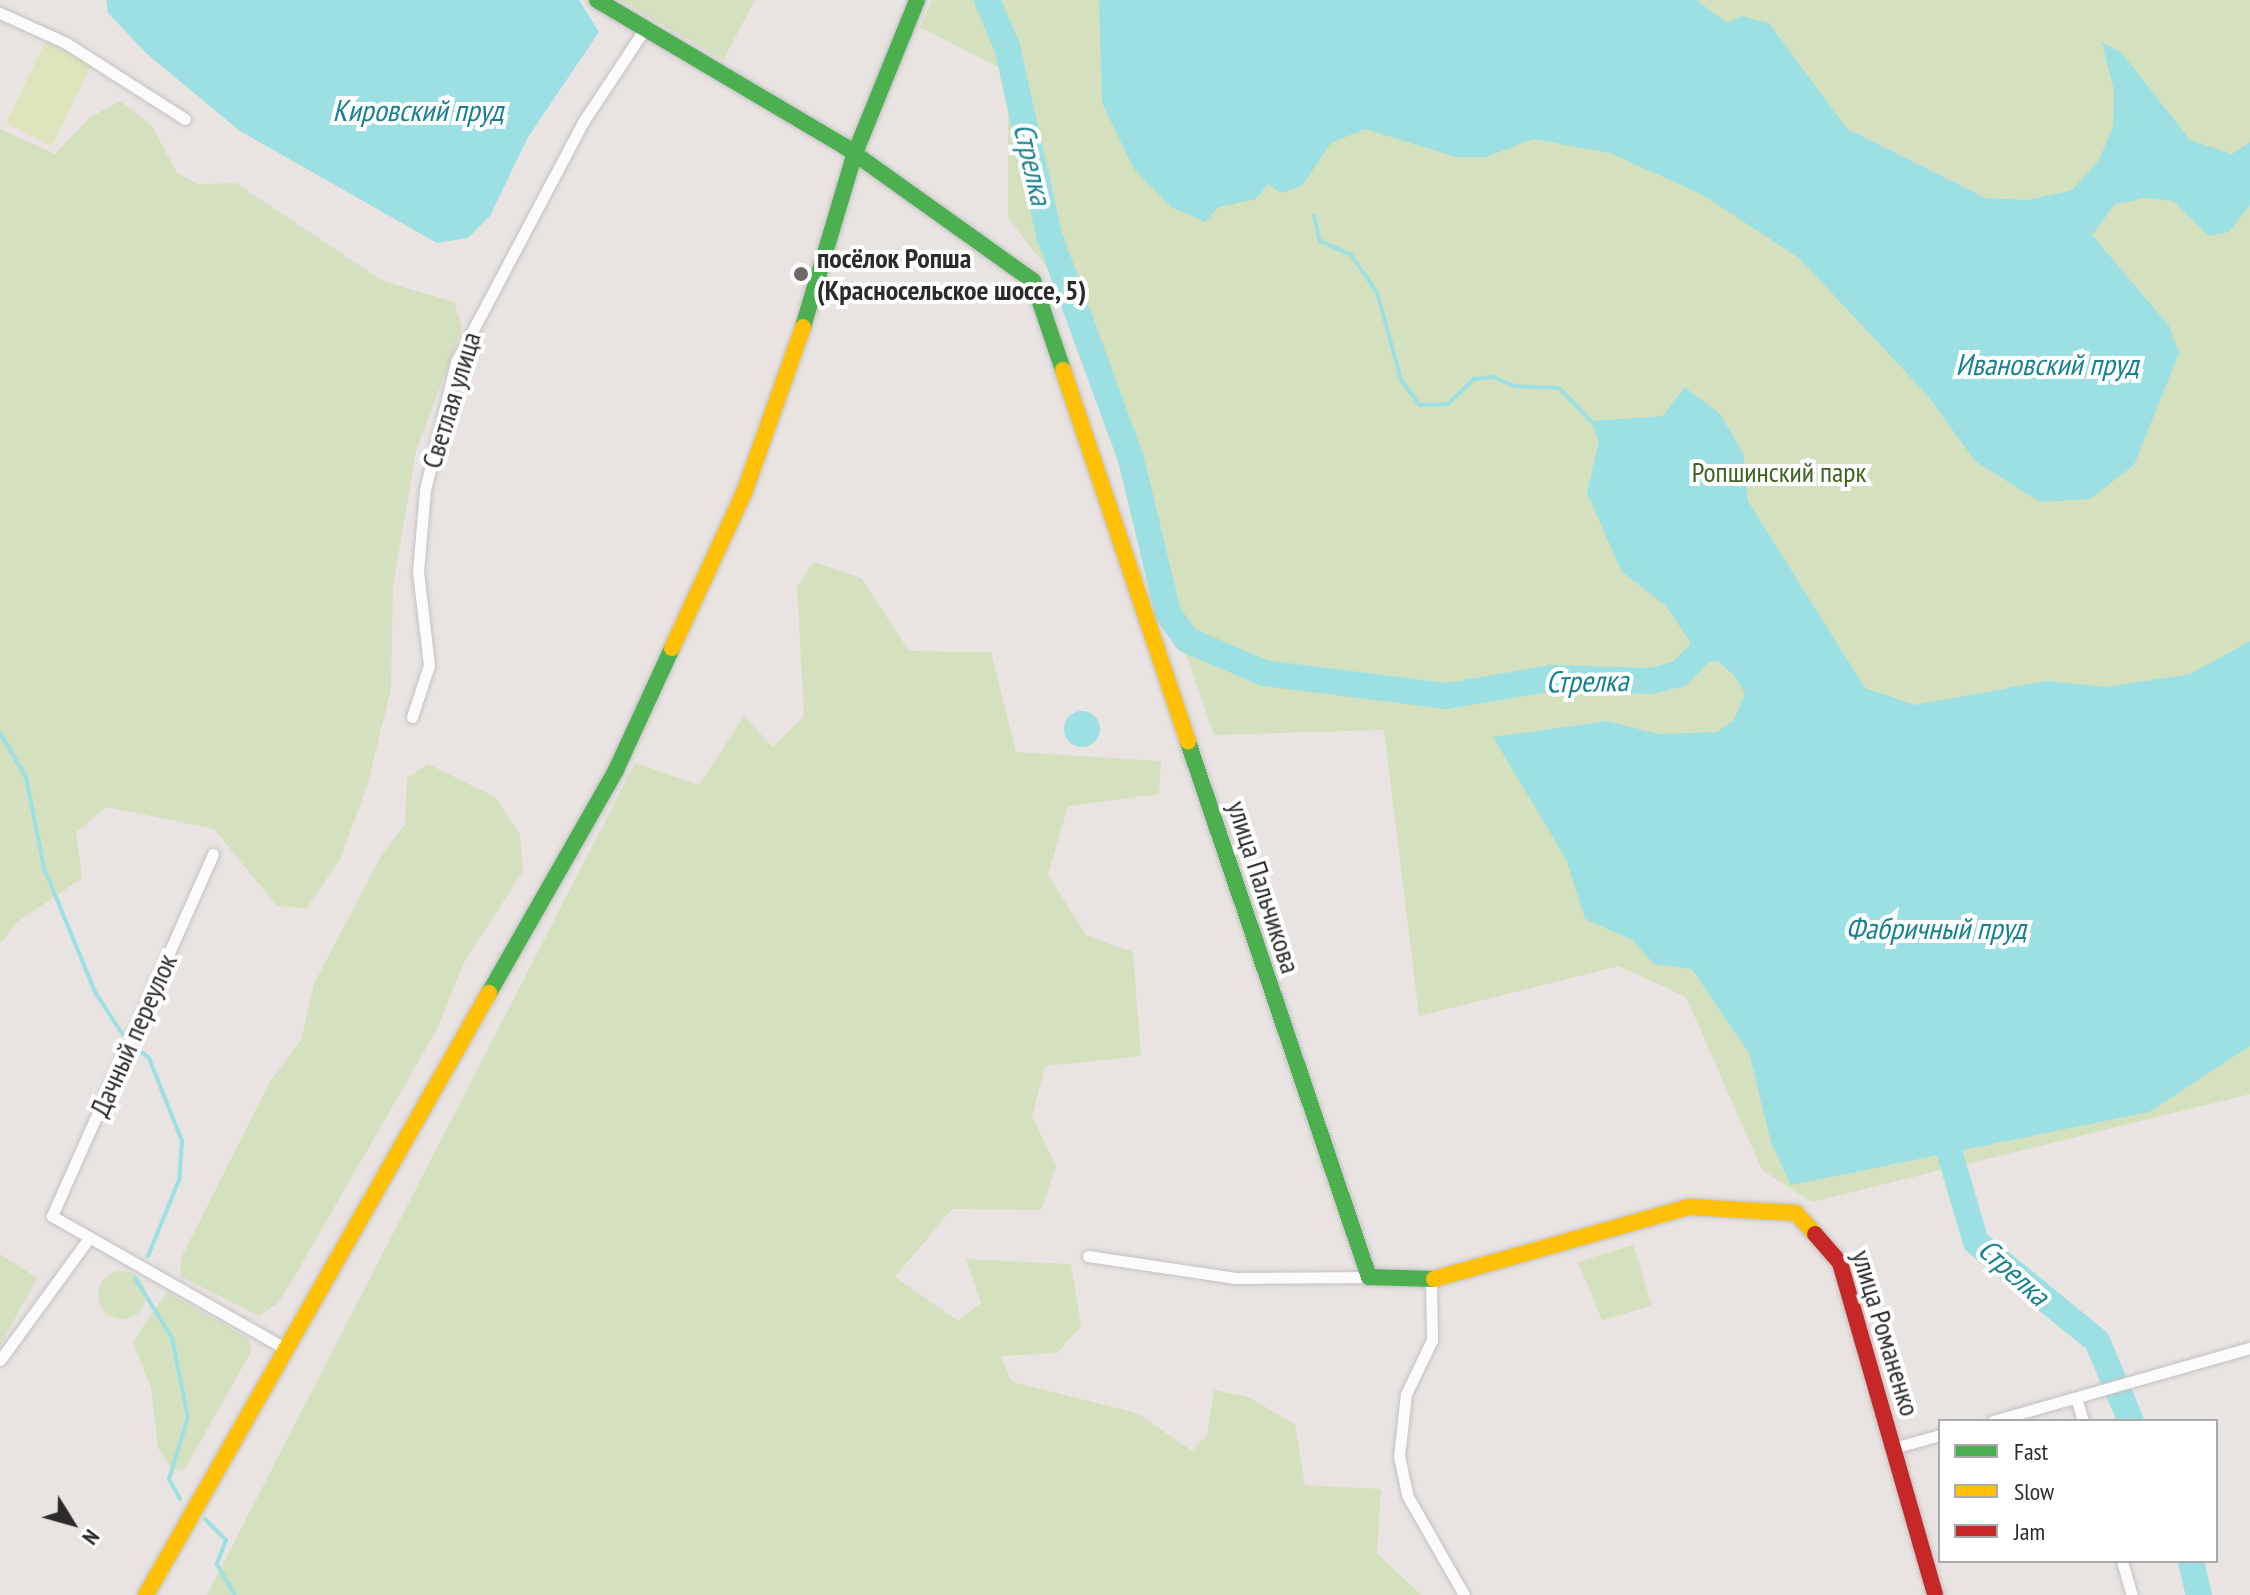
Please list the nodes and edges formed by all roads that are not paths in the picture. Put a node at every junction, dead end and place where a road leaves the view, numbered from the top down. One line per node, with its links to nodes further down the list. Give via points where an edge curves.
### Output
1 (597, 0): 4 (street, улица Пальчикова)
2 (917, 0): 6 (street)
3 (0, 13): 5 (street, via 66,43)
4 (644, 30): 6 (street, улица Пальчикова); 7 (street, Светлая улица, via 583,122 456,362 425,490 418,572 429,665)
5 (185, 119)
6 (855, 153): 11 (street, улица Пальчикова, via 1033,281); 13 (street, via 785,388 616,770)
7 (412, 717)
8 (213, 854): 9 (street, Дачный переулок, via 52,1216)
9 (89, 1238): 13 (street); 15 (street)
10 (1088, 1256): 11 (street, via 1235,1278)
11 (1369, 1277): 12 (street)
12 (1431, 1280): 20 (street, улица Романенко, via 1689,1207 1751,1205 1796,1213 1817,1229 1840,1263); 23 (street, via 1432,1340 1406,1394 1399,1456 1407,1495)
13 (284, 1348): 22 (street)
14 (2250, 1348): 16 (street)
15 (0, 1360)
16 (2076, 1398): 17 (street); 18 (street)
17 (2000, 1419)
18 (2082, 1419)
19 (1938, 1436): 20 (street)
20 (1893, 1448): 24 (street, улица Романенко)
21 (2123, 1563): 25 (street)
22 (146, 1595)
23 (1464, 1595)
24 (1935, 1595)
25 (2132, 1595)

